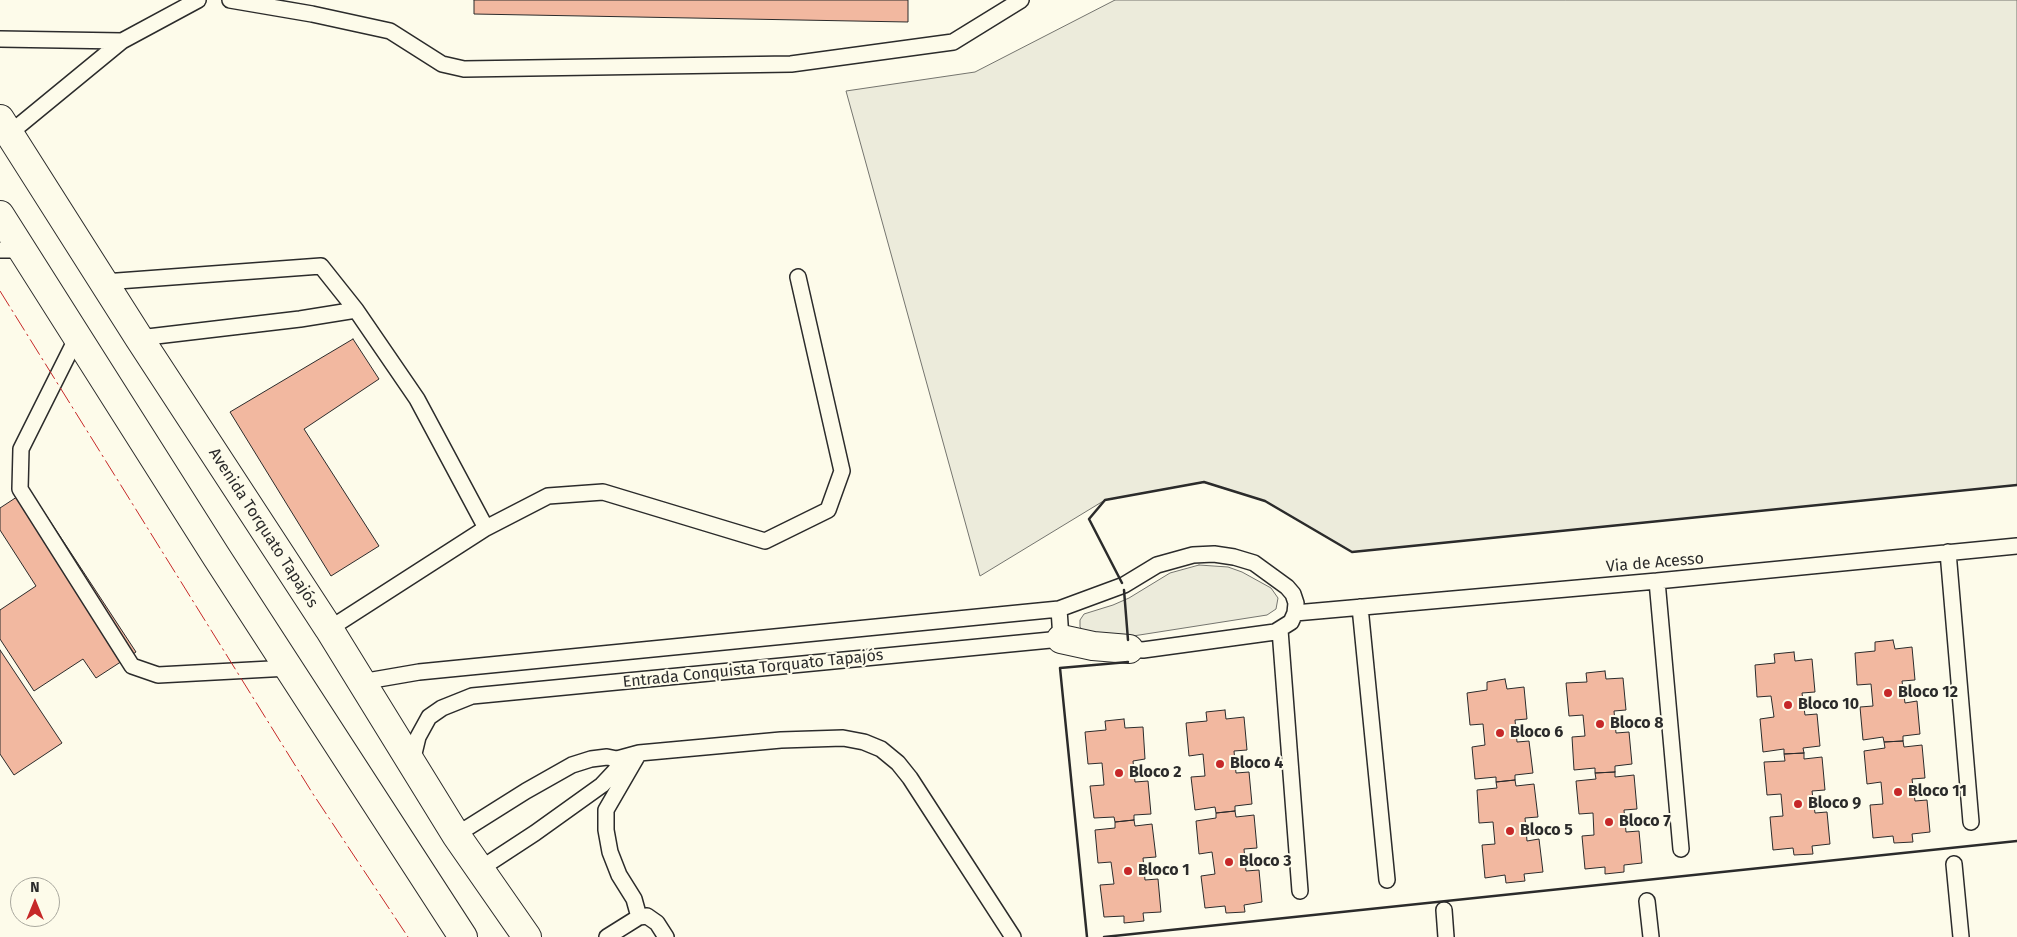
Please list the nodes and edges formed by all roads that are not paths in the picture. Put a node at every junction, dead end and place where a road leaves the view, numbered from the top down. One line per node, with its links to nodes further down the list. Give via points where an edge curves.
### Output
1 (198, 0): 5 (lane)
2 (230, 0): 3 (lane, via 390,31 442,64 464,69 791,64 953,42)
3 (1021, 0)
4 (0, 39): 5 (lane)
5 (122, 41): 6 (lane)
6 (5, 126): 10 (main road, Avenida Torquato Tapajós)
7 (0, 215): 8 (main road)
8 (11, 250): 12 (main road)
9 (798, 277): 14 (lane, via 842,471 828,510 764,541 603,492 548,496)
10 (104, 282): 11 (lane, via 321,266); 13 (main road, Avenida Torquato Tapajós)
11 (356, 310): 13 (lane); 14 (lane, via 416,400)
12 (77, 336): 25 (main road); 25 (lane, via 21,449 20,490 132,666 158,675)
13 (138, 338): 21 (main road, Avenida Torquato Tapajós)
14 (486, 528): 21 (lane)
15 (2017, 546): 16 (lane, Via de Acesso)
16 (1948, 552): 17 (lane, Via de Acesso); 30 (lane)
17 (1657, 581): 18 (lane, Via de Acesso); 32 (lane)
18 (1360, 607): 20 (lane, Via de Acesso); 35 (lane)
19 (1059, 609): 20 (lane, via 1124,585 1175,558 1214,554 1254,563 1287,587 1296,603); 23 (lane); 26 (lane, via 419,672)
20 (1295, 613): 22 (lane, via 1291,622)
21 (329, 629): 26 (main road, Avenida Torquato Tapajós)
22 (1280, 630): 24 (lane, via 1142,650); 36 (lane)
23 (1062, 638): 24 (main road, Entrada Conquista Torquato Tapajós, via 1092,646); 29 (lane, Entrada Conquista Torquato Tapajós, via 472,696 429,717 418,737)
24 (1129, 649)
25 (289, 668): 40 (main road)
26 (361, 682): 29 (main road, Avenida Torquato Tapajós)
27 (639, 753): 28 (lane); 39 (lane, via 606,810 610,852 619,875 634,898); 44 (lane, via 810,738 843,738 881,749 910,778)
28 (617, 759): 31 (lane, via 591,759 572,765); 34 (lane, via 617,769 602,785)
29 (412, 762): 31 (main road, Avenida Torquato Tapajós)
30 (1971, 822)
31 (456, 835): 34 (main road, Avenida Torquato Tapajós)
32 (1681, 849)
33 (1954, 864): 47 (lane)
34 (480, 869): 41 (main road, Avenida Torquato Tapajós)
35 (1387, 880)
36 (1300, 891)
37 (1647, 901): 46 (lane)
38 (1444, 910): 45 (lane)
39 (638, 917): 42 (lane); 43 (lane, via 648,916)
40 (463, 937)
41 (527, 937)
42 (607, 937)
43 (666, 937)
44 (1013, 937)
45 (1446, 937)
46 (1651, 937)
47 (1961, 937)

